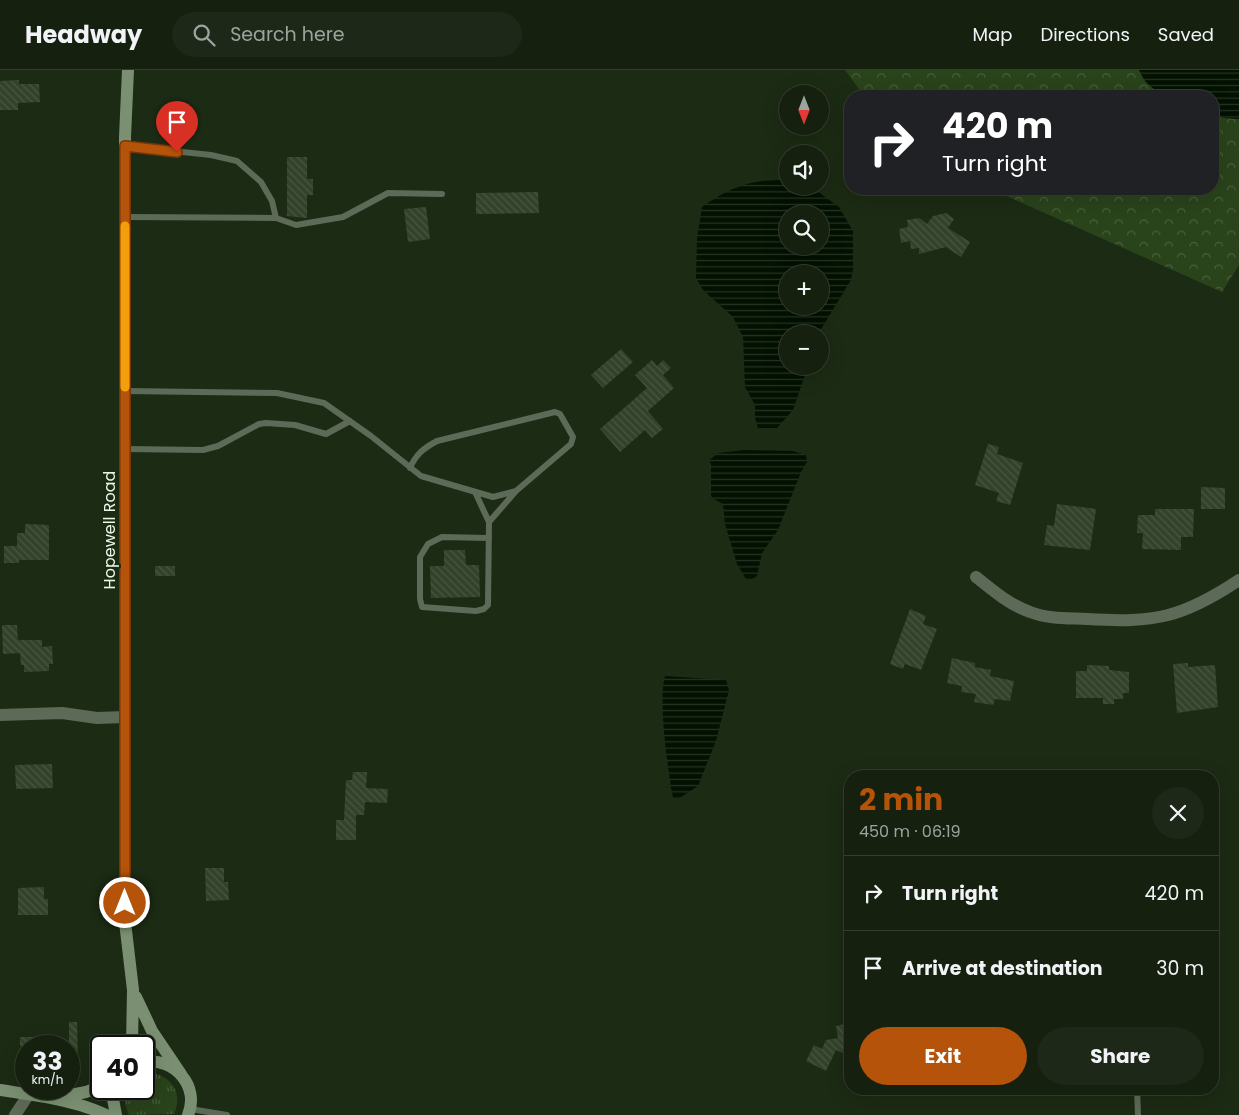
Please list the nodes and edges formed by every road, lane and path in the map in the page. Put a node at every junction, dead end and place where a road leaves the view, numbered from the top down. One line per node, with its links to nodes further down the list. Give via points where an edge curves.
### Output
1 (128, 70): 2 (street, Hopewell Road)
2 (125, 146): 4 (street, Hopewell Road); 5 (lane, via 237,161 261,182 272,201)
3 (442, 194): 5 (lane, via 388,194 343,217 296,225)
4 (125, 217): 5 (lane); 6 (street, Hopewell Road)
5 (276, 218)
6 (125, 391): 7 (lane, via 277,393 324,403); 8 (street, Hopewell Road)
7 (350, 421): 8 (lane, via 326,434 280,422 259,424 218,446 191,452 162,448); 9 (lane)
8 (125, 449): 17 (street, Hopewell Road)
9 (410, 468): 10 (lane, via 423,449 437,441 555,412 560,414 574,442); 11 (lane, via 421,476)
10 (516, 491): 11 (lane, via 493,496); 12 (lane)
11 (475, 492): 12 (lane)
12 (489, 522): 13 (lane)
13 (489, 538): 13 (lane, via 488,605 484,610 422,607 420,557 428,544 442,537)
14 (976, 577): 15 (street, via 1014,606 1031,613 1048,617 1127,621 1150,620 1186,611)
15 (1239, 580)
16 (0, 715): 17 (street, via 62,713 97,718)
17 (125, 717): 18 (street, Hopewell Road, via 125,922)
18 (133, 990): 19 (street, Hopewell Road); 21 (street, Hopewell Road, via 152,1031)
19 (132, 1035)
20 (155, 1062): 21 (street, via 171,1066)
21 (181, 1074): 28 (street, Hopewell Road, via 191,1096)
22 (0, 1090): 23 (street)
23 (15, 1092)
24 (1137, 1095): 33 (lane)
25 (25, 1100): 29 (street)
26 (63, 1100): 30 (street, via 91,1107)
27 (113, 1100): 31 (street)
28 (189, 1112): 32 (lane)
29 (15, 1115)
30 (106, 1115)
31 (116, 1115)
32 (227, 1115)
33 (1138, 1115)

